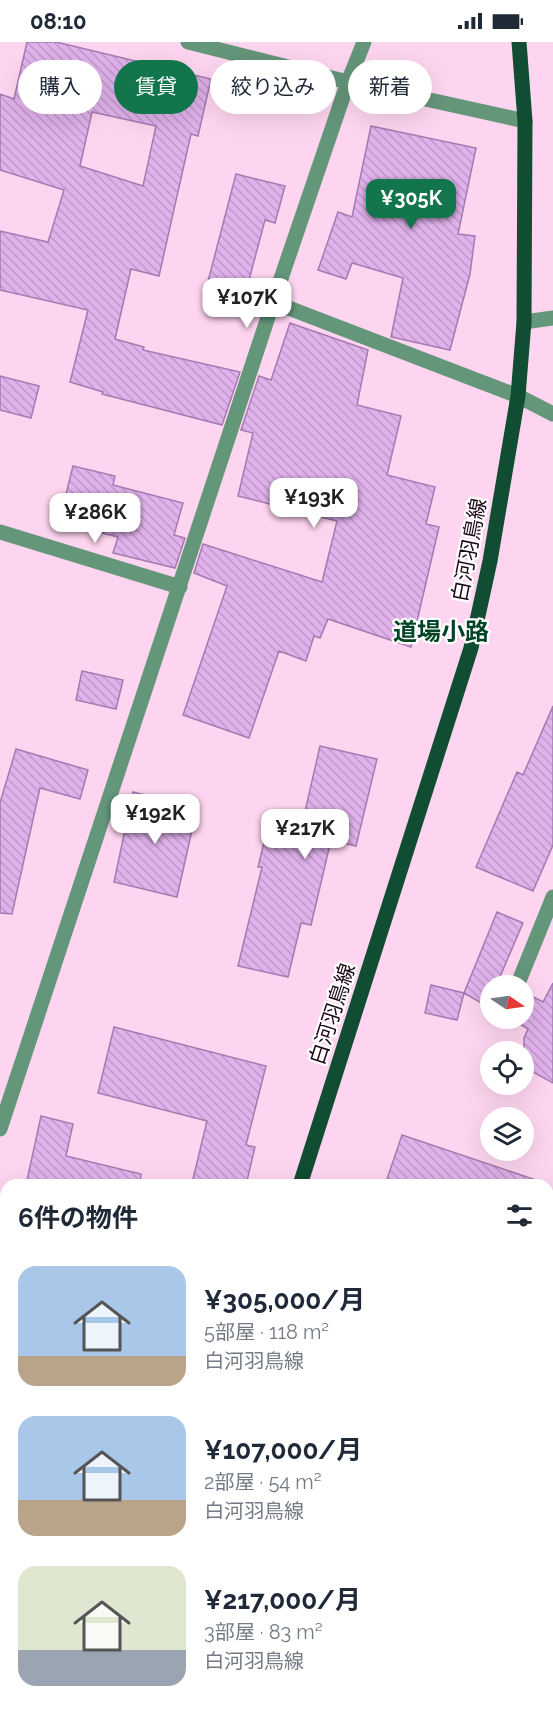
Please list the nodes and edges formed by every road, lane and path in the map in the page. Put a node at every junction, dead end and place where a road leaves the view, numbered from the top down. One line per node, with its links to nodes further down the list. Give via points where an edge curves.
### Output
1 (188, 42): 5 (street)
2 (364, 42): 4 (street)
3 (519, 42): 7 (main road, 白河羽鳥線)
4 (357, 60)
5 (348, 82): 8 (street)
6 (432, 101): 7 (street)
7 (525, 121): 10 (main road, 白河羽鳥線)
8 (273, 302): 11 (street); 14 (street)
9 (553, 318): 10 (street)
10 (524, 322): 11 (main road, 白河羽鳥線)
11 (518, 396): 12 (street); 18 (main road, 白河羽鳥線, via 471,648)
12 (553, 414)
13 (0, 532): 14 (street)
14 (180, 587): 17 (street)
15 (553, 897): 16 (street)
16 (522, 975)
17 (0, 1129)
18 (302, 1179)

